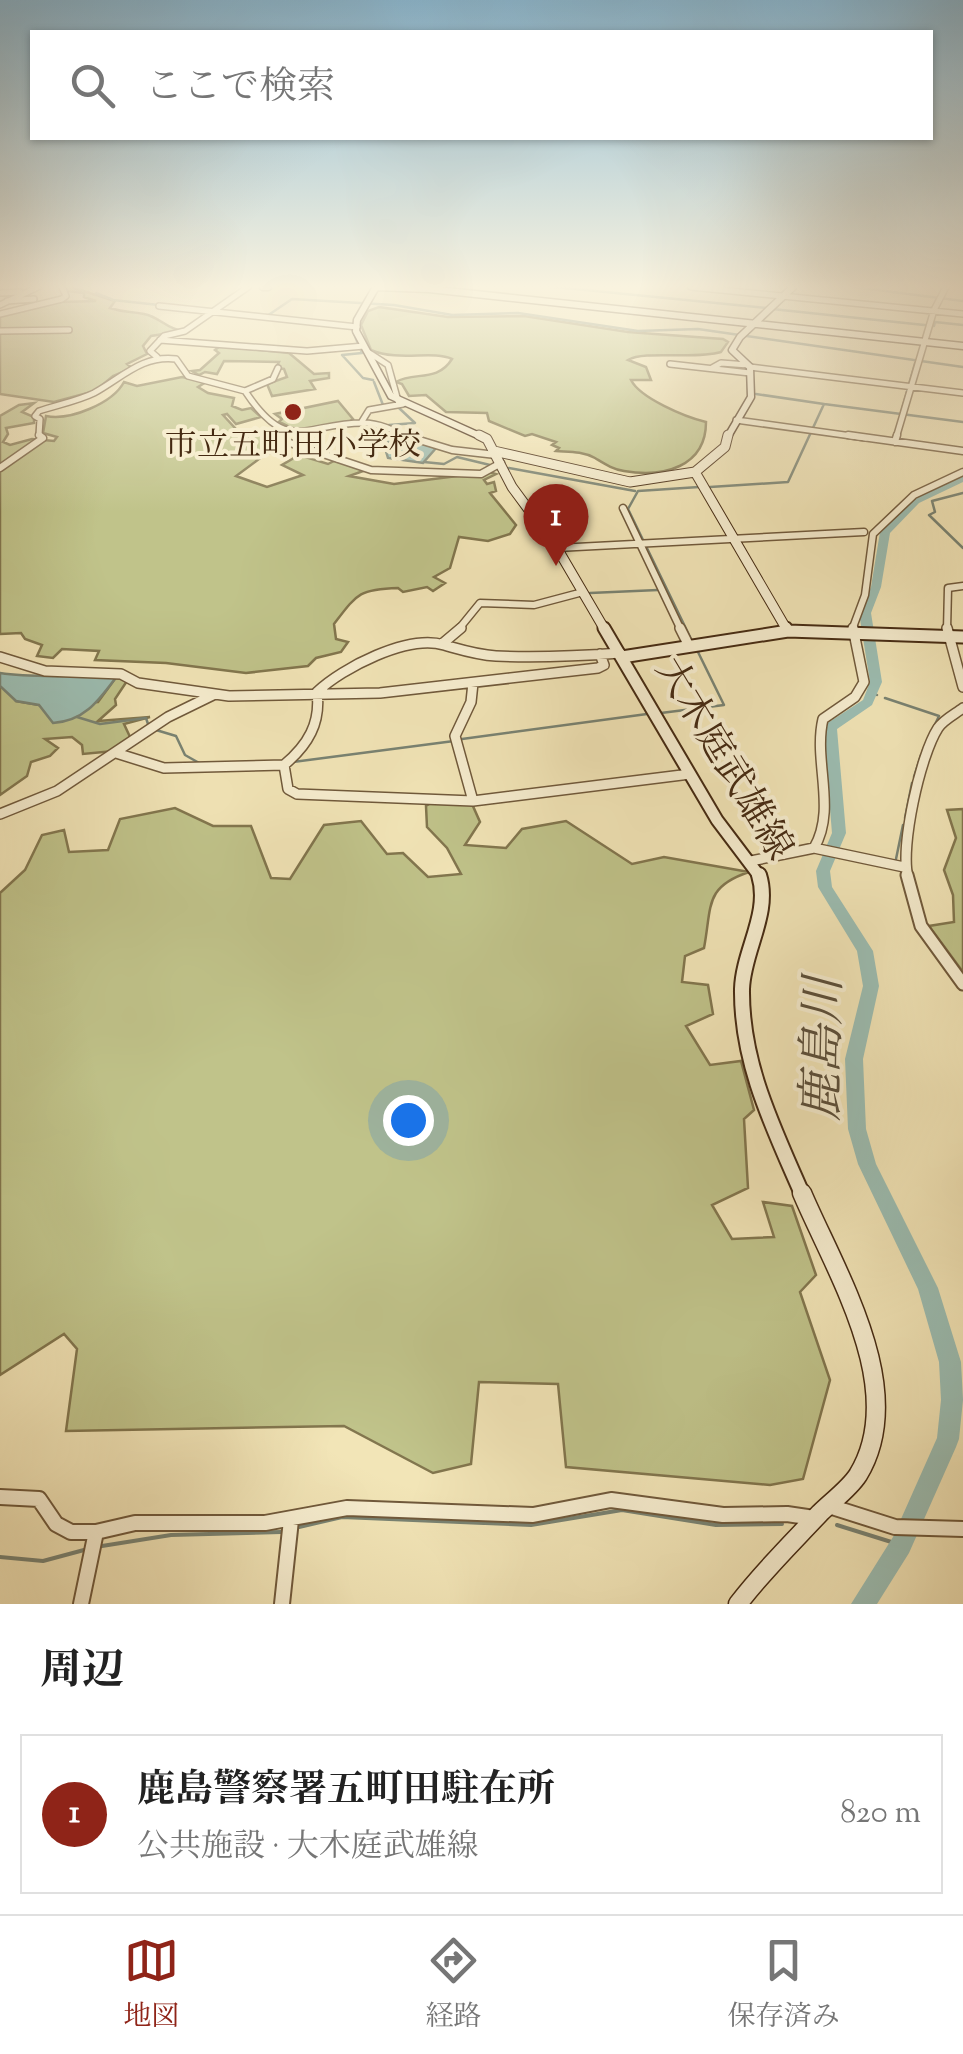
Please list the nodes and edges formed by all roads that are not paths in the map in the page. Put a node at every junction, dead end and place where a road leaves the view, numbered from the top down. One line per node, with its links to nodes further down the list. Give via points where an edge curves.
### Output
1 (147, 362): 20 (street, via 94,392 39,411 43,438)
2 (179, 362): 11 (street, via 193,377)
3 (372, 362): 13 (street, via 386,390)
4 (385, 362): 13 (street)
5 (742, 362): 9 (street)
6 (920, 362): 10 (street)
7 (670, 364): 9 (street)
8 (278, 368): 11 (street, via 273,378)
9 (749, 368): 10 (street); 14 (street, via 750,396)
10 (910, 386): 12 (street); 17 (street)
11 (245, 390): 16 (street, via 255,409)
12 (963, 393)
13 (401, 402): 15 (street, via 368,410); 19 (street, 大木庭武雄線, via 479,433)
14 (736, 420): 17 (street); 21 (street, via 720,454)
15 (361, 423): 16 (street, via 301,435); 19 (street, via 416,442)
16 (287, 430): 19 (street, via 272,437 371,470 482,474)
17 (895, 442): 18 (street)
18 (963, 451)
19 (497, 456): 21 (street, via 630,482); 27 (street, 大木庭武雄線)
20 (0, 468)
21 (694, 472): 25 (street)
22 (963, 472): 31 (street, via 914,495 873,534 866,595)
23 (623, 508): 26 (street)
24 (864, 532): 25 (street)
25 (734, 539): 26 (street); 30 (street)
26 (644, 544): 27 (street); 35 (street)
27 (557, 548): 29 (street, 大木庭武雄線)
28 (963, 586): 32 (street, via 948,588)
29 (583, 592): 34 (street, via 534,605 480,603); 37 (street, 大木庭武雄線)
30 (788, 631): 31 (street); 35 (street)
31 (852, 631): 32 (street); 49 (street, via 865,677 859,695 824,718 824,831)
32 (946, 636): 33 (street); 40 (street)
33 (963, 636)
34 (442, 644): 36 (street, via 452,652 495,657); 41 (street, via 346,666)
35 (689, 646): 37 (street)
36 (600, 654): 37 (street); 39 (street, via 604,665 598,668)
37 (621, 655): 46 (street, 大木庭武雄線)
38 (0, 657): 42 (street, via 44,671 121,674)
39 (472, 683): 41 (street, via 380,694); 47 (street, via 456,740)
40 (963, 687)
41 (317, 692): 42 (street); 45 (street, via 320,716)
42 (212, 695): 44 (street)
43 (963, 708): 51 (street, via 940,726 926,755)
44 (116, 753): 45 (street, via 164,768); 48 (street, via 57,791)
45 (284, 765): 47 (street, via 288,789 297,794)
46 (690, 774): 47 (street); 50 (street, 大木庭武雄線)
47 (473, 801)
48 (0, 814)
49 (817, 848): 50 (street); 51 (street)
50 (751, 861): 54 (street, 大木庭武雄線, via 763,896 742,984 746,1048 876,1381 870,1446 857,1476)
51 (904, 867): 52 (street, via 921,926)
52 (963, 984)
53 (0, 1498): 57 (street, via 38,1499 56,1524)
54 (821, 1511): 55 (street, via 722,1515 611,1500 533,1515 347,1508); 56 (street, via 915,1532); 60 (street, 大木庭武雄線)
55 (291, 1520): 57 (street, via 135,1523); 59 (street)
56 (963, 1528)
57 (96, 1532): 58 (street)
58 (81, 1604)
59 (282, 1604)
60 (738, 1604)

